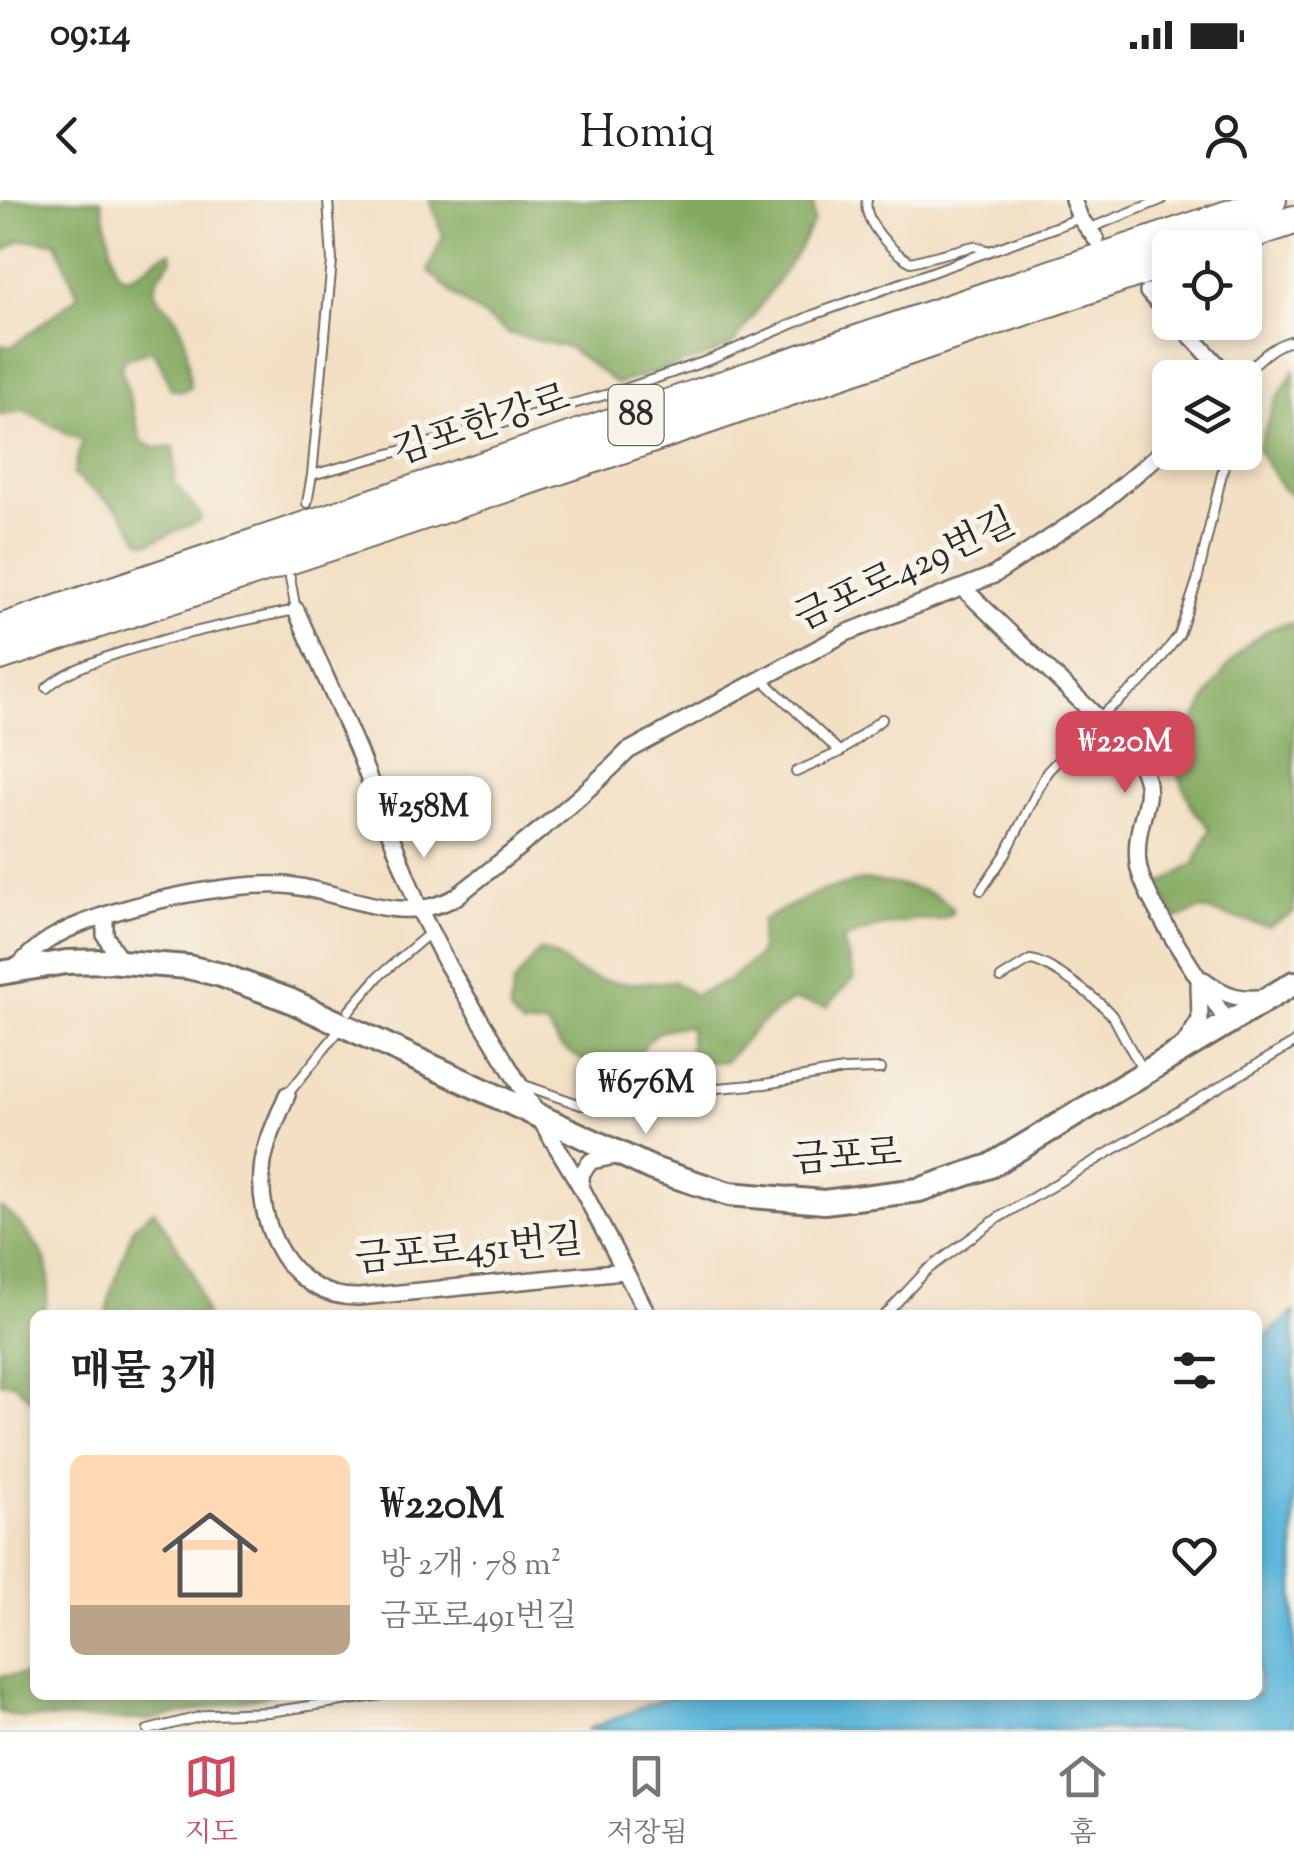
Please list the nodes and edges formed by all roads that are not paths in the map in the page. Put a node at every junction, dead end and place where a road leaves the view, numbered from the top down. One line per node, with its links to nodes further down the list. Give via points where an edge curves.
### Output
1 (328, 200): 19 (lane, via 332,262)
2 (867, 200): 9 (lane, via 868,218 911,262 974,246)
3 (1073, 200): 7 (street)
4 (1161, 200): 7 (lane)
5 (1272, 200): 24 (highway, 김포한강로 / 88)
6 (1294, 220): 8 (highway)
7 (1088, 229): 9 (lane)
8 (1262, 231)
9 (990, 251): 19 (lane, via 616,392)
10 (1152, 268): 25 (highway, 김포한강로 / 88)
11 (1148, 292): 12 (street)
12 (1152, 296)
13 (1195, 340): 15 (street)
14 (1294, 340): 16 (lane)
15 (1213, 360)
16 (1261, 360)
17 (1152, 462): 22 (street, 금포로429번길, via 1046,543)
18 (1223, 470): 28 (lane, via 1179,635 1145,679)
19 (312, 475): 20 (lane)
20 (306, 503)
21 (290, 578): 23 (lane)
22 (964, 589): 26 (street, 금포로429번길, via 846,633); 28 (street)
23 (296, 610): 27 (lane, via 130,650); 33 (street)
24 (0, 629)
25 (0, 656)
26 (760, 676): 30 (lane); 33 (street, 금포로429번길, via 628,751 456,897)
27 (47, 688)
28 (1098, 718): 32 (lane, via 1040,782); 38 (street, via 1144,768 1148,793 1138,864)
29 (882, 720): 30 (lane)
30 (840, 752): 31 (lane)
31 (796, 772)
32 (981, 890)
33 (420, 911): 34 (street, via 268,884); 35 (street)
34 (105, 916): 36 (street, via 105,934); 37 (street, via 54,936)
35 (431, 932): 41 (lane); 46 (street)
36 (120, 961): 37 (main road, 금포로); 50 (main road, 금포로, via 188,967 256,986)
37 (8, 971)
38 (1197, 975): 40 (street, via 1238,998); 42 (street); 45 (street, via 1200,1020)
39 (1001, 978): 48 (lane, via 1030,960 1049,966 1107,1010)
40 (1284, 989): 42 (main road, 금포로)
41 (349, 1012)
42 (1228, 1023): 45 (main road, 금포로)
43 (336, 1033): 51 (lane, 금포로451번길)
44 (1294, 1043): 57 (lane, via 998,1218 927,1270)
45 (1176, 1055): 48 (main road, 금포로)
46 (506, 1059): 49 (street); 50 (street, via 500,1080)
47 (881, 1069): 49 (lane, via 605,1104 570,1102)
48 (1147, 1073): 53 (main road, 금포로, via 990,1166 888,1196 824,1202 758,1198 693,1183)
49 (520, 1083): 52 (street)
50 (477, 1088): 52 (main road, 금포로)
51 (288, 1096): 55 (street, 금포로451번길, via 263,1162 264,1206 286,1263 317,1290 360,1297)
52 (540, 1117): 53 (main road, 금포로); 54 (street)
53 (621, 1155): 54 (street, via 590,1161)
54 (580, 1187): 55 (street)
55 (624, 1271): 56 (street)
56 (645, 1310)
57 (890, 1310)
58 (349, 1700): 59 (lane, via 192,1717)
59 (148, 1730)

